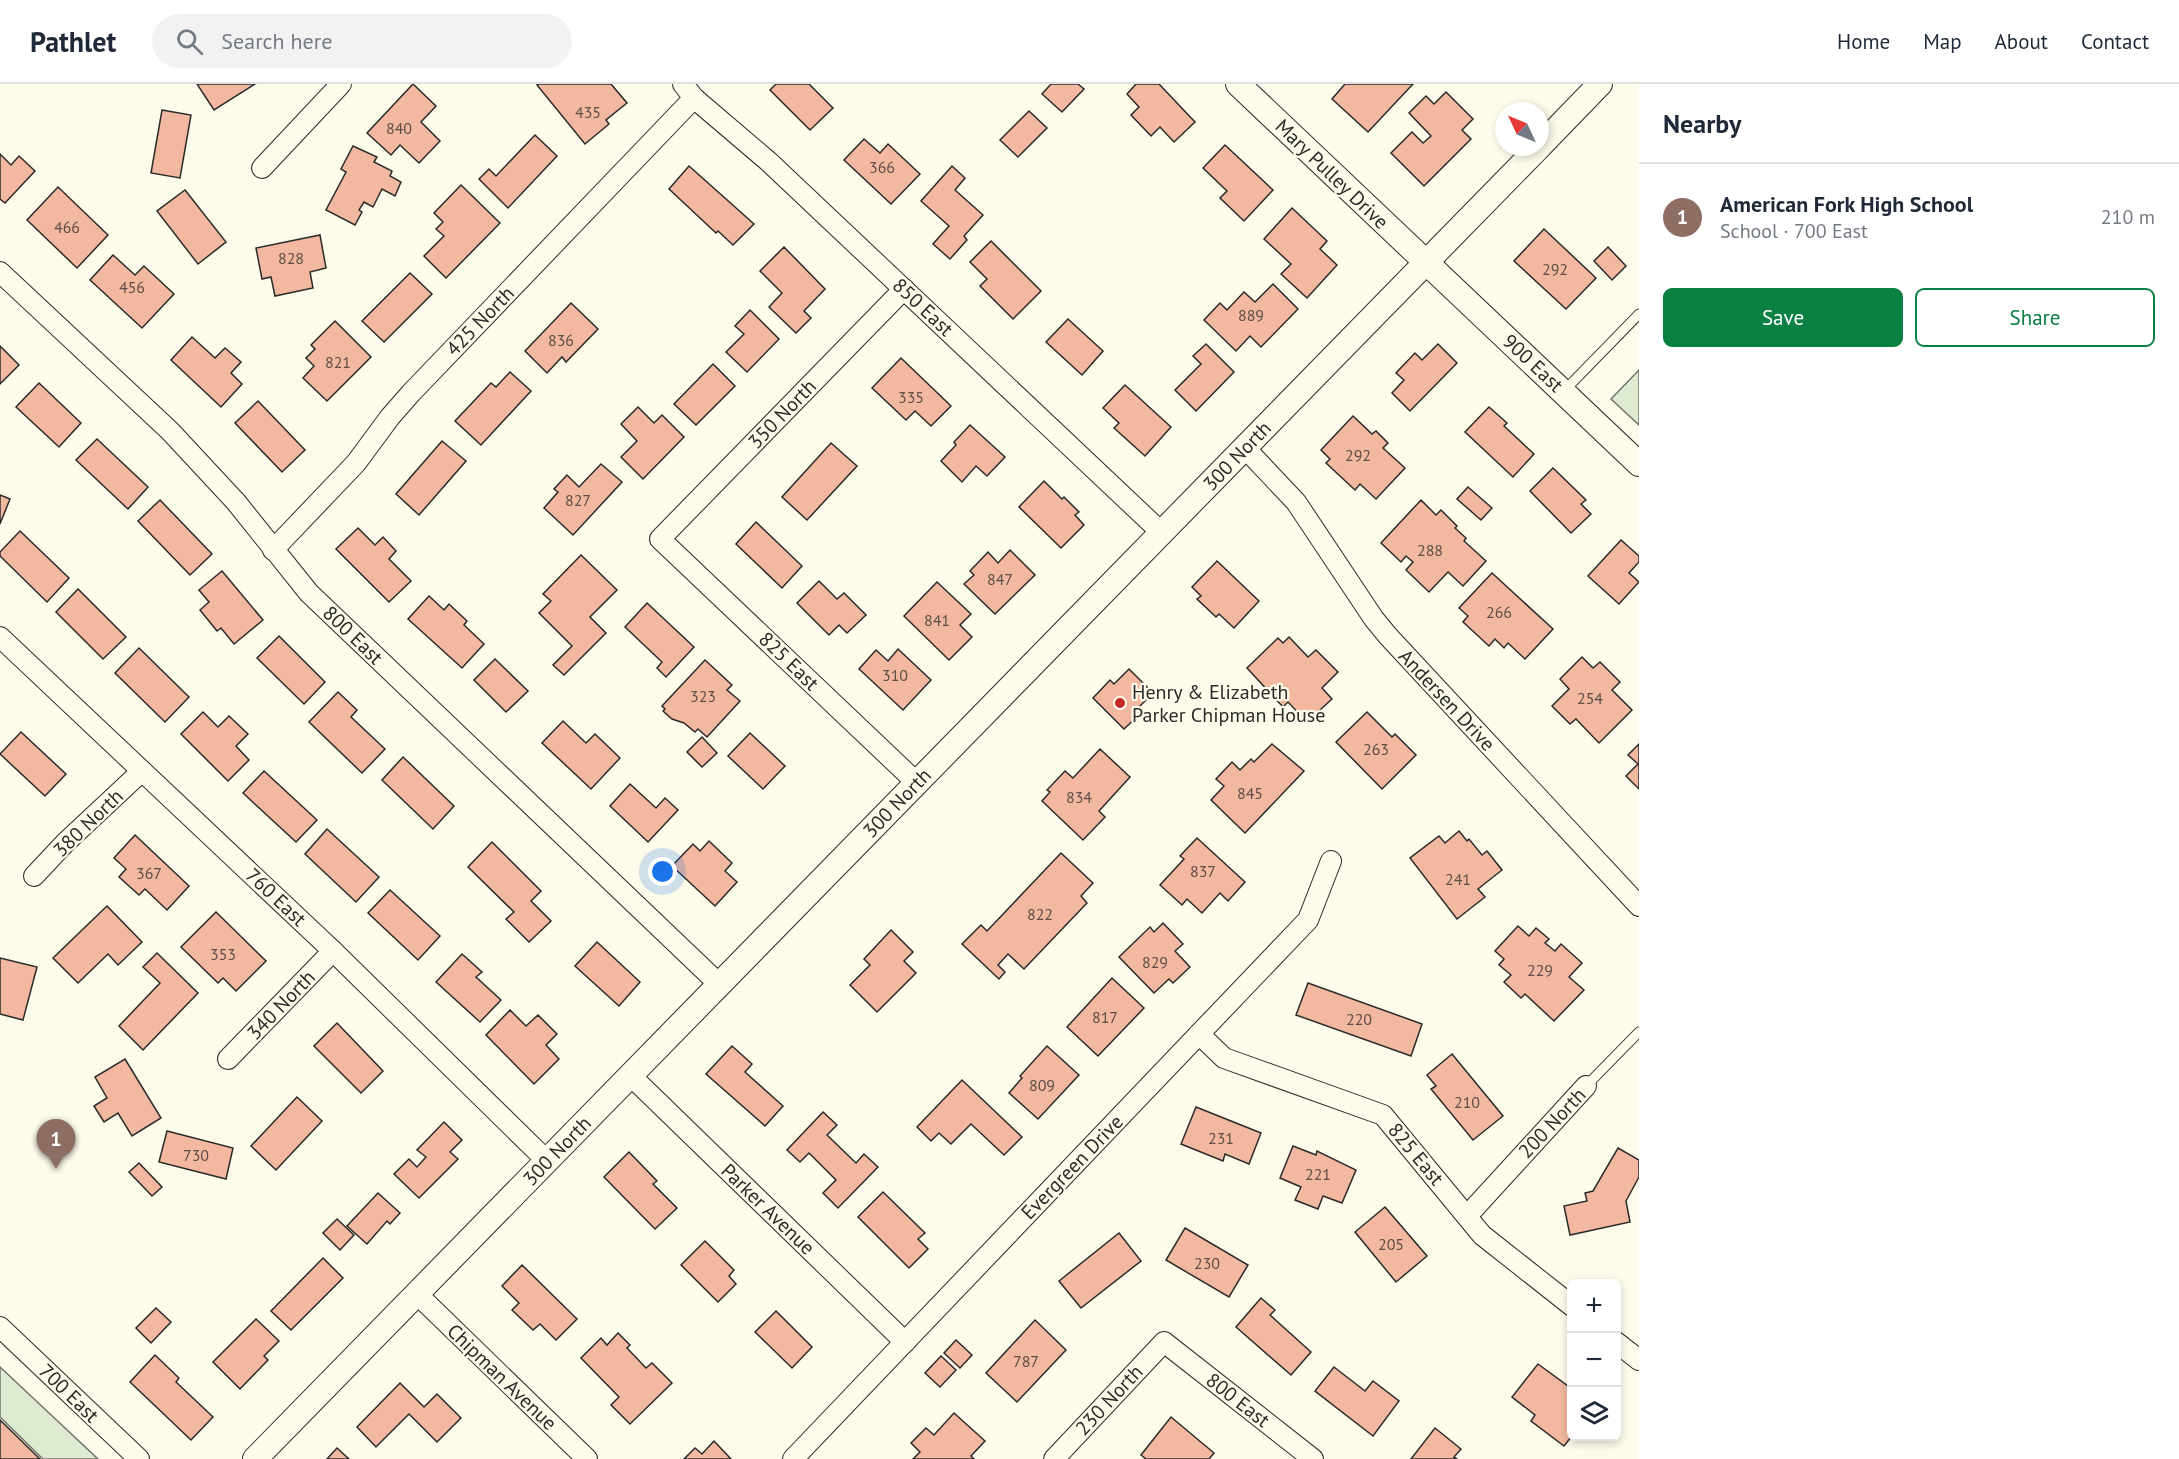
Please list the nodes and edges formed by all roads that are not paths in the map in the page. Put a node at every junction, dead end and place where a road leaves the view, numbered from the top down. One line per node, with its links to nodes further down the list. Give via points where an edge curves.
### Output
1 (341, 84): 7 (street)
2 (1238, 84): 8 (street, Mary Pulley Drive)
3 (1600, 84): 5 (street, 300 North)
4 (688, 91): 10 (street, 850 East); 17 (street, 425 North, via 411,393 356,463)
5 (1549, 136)
6 (1529, 156): 8 (street, 300 North)
7 (261, 168)
8 (1426, 264): 12 (street, 900 East); 13 (street, 300 North)
9 (0, 272): 17 (street, 800 East, via 170,431 236,502)
10 (904, 289): 15 (street, 850 East); 16 (street, 350 North)
11 (1639, 314): 12 (lane)
12 (1563, 392): 14 (street, 900 East)
13 (1245, 448): 15 (street, 300 North); 23 (street, Andersen Drive, via 1296,502 1388,636)
14 (1639, 464)
15 (1162, 533): 20 (street, 300 North)
16 (660, 539): 20 (street, 825 East)
17 (273, 550): 25 (street, 800 East, via 309,593)
18 (0, 637): 19 (street, 760 East)
19 (142, 771): 22 (street, 380 North); 24 (street, 760 East)
20 (917, 783): 25 (street, 300 North)
21 (1331, 861): 27 (street, Evergreen Drive, via 1308,920)
22 (34, 876)
23 (1639, 906)
24 (333, 951): 28 (street, 340 North); 31 (street, 760 East)
25 (720, 985): 29 (street, 300 North)
26 (1639, 1032): 30 (lane, 200 North)
27 (1199, 1034): 32 (street, 825 East, via 1224,1058 1383,1115); 36 (street, Evergreen Drive)
28 (228, 1059)
29 (631, 1076): 31 (street, 300 North); 36 (street, Parker Avenue)
30 (1586, 1086): 32 (street, 200 North)
31 (547, 1161): 33 (street, 300 North)
32 (1467, 1216): 34 (street, 825 East, via 1482,1235)
33 (417, 1294): 41 (street, 300 North); 42 (street, Chipman Avenue)
34 (1567, 1302)
35 (0, 1327): 40 (street, 700 East)
36 (905, 1342): 43 (street, Evergreen Drive)
37 (1164, 1342): 44 (street, 230 North); 45 (street, 800 East)
38 (1621, 1345): 39 (street)
39 (1639, 1360)
40 (139, 1459)
41 (255, 1459)
42 (586, 1459)
43 (793, 1459)
44 (1054, 1459)
45 (1312, 1459)

